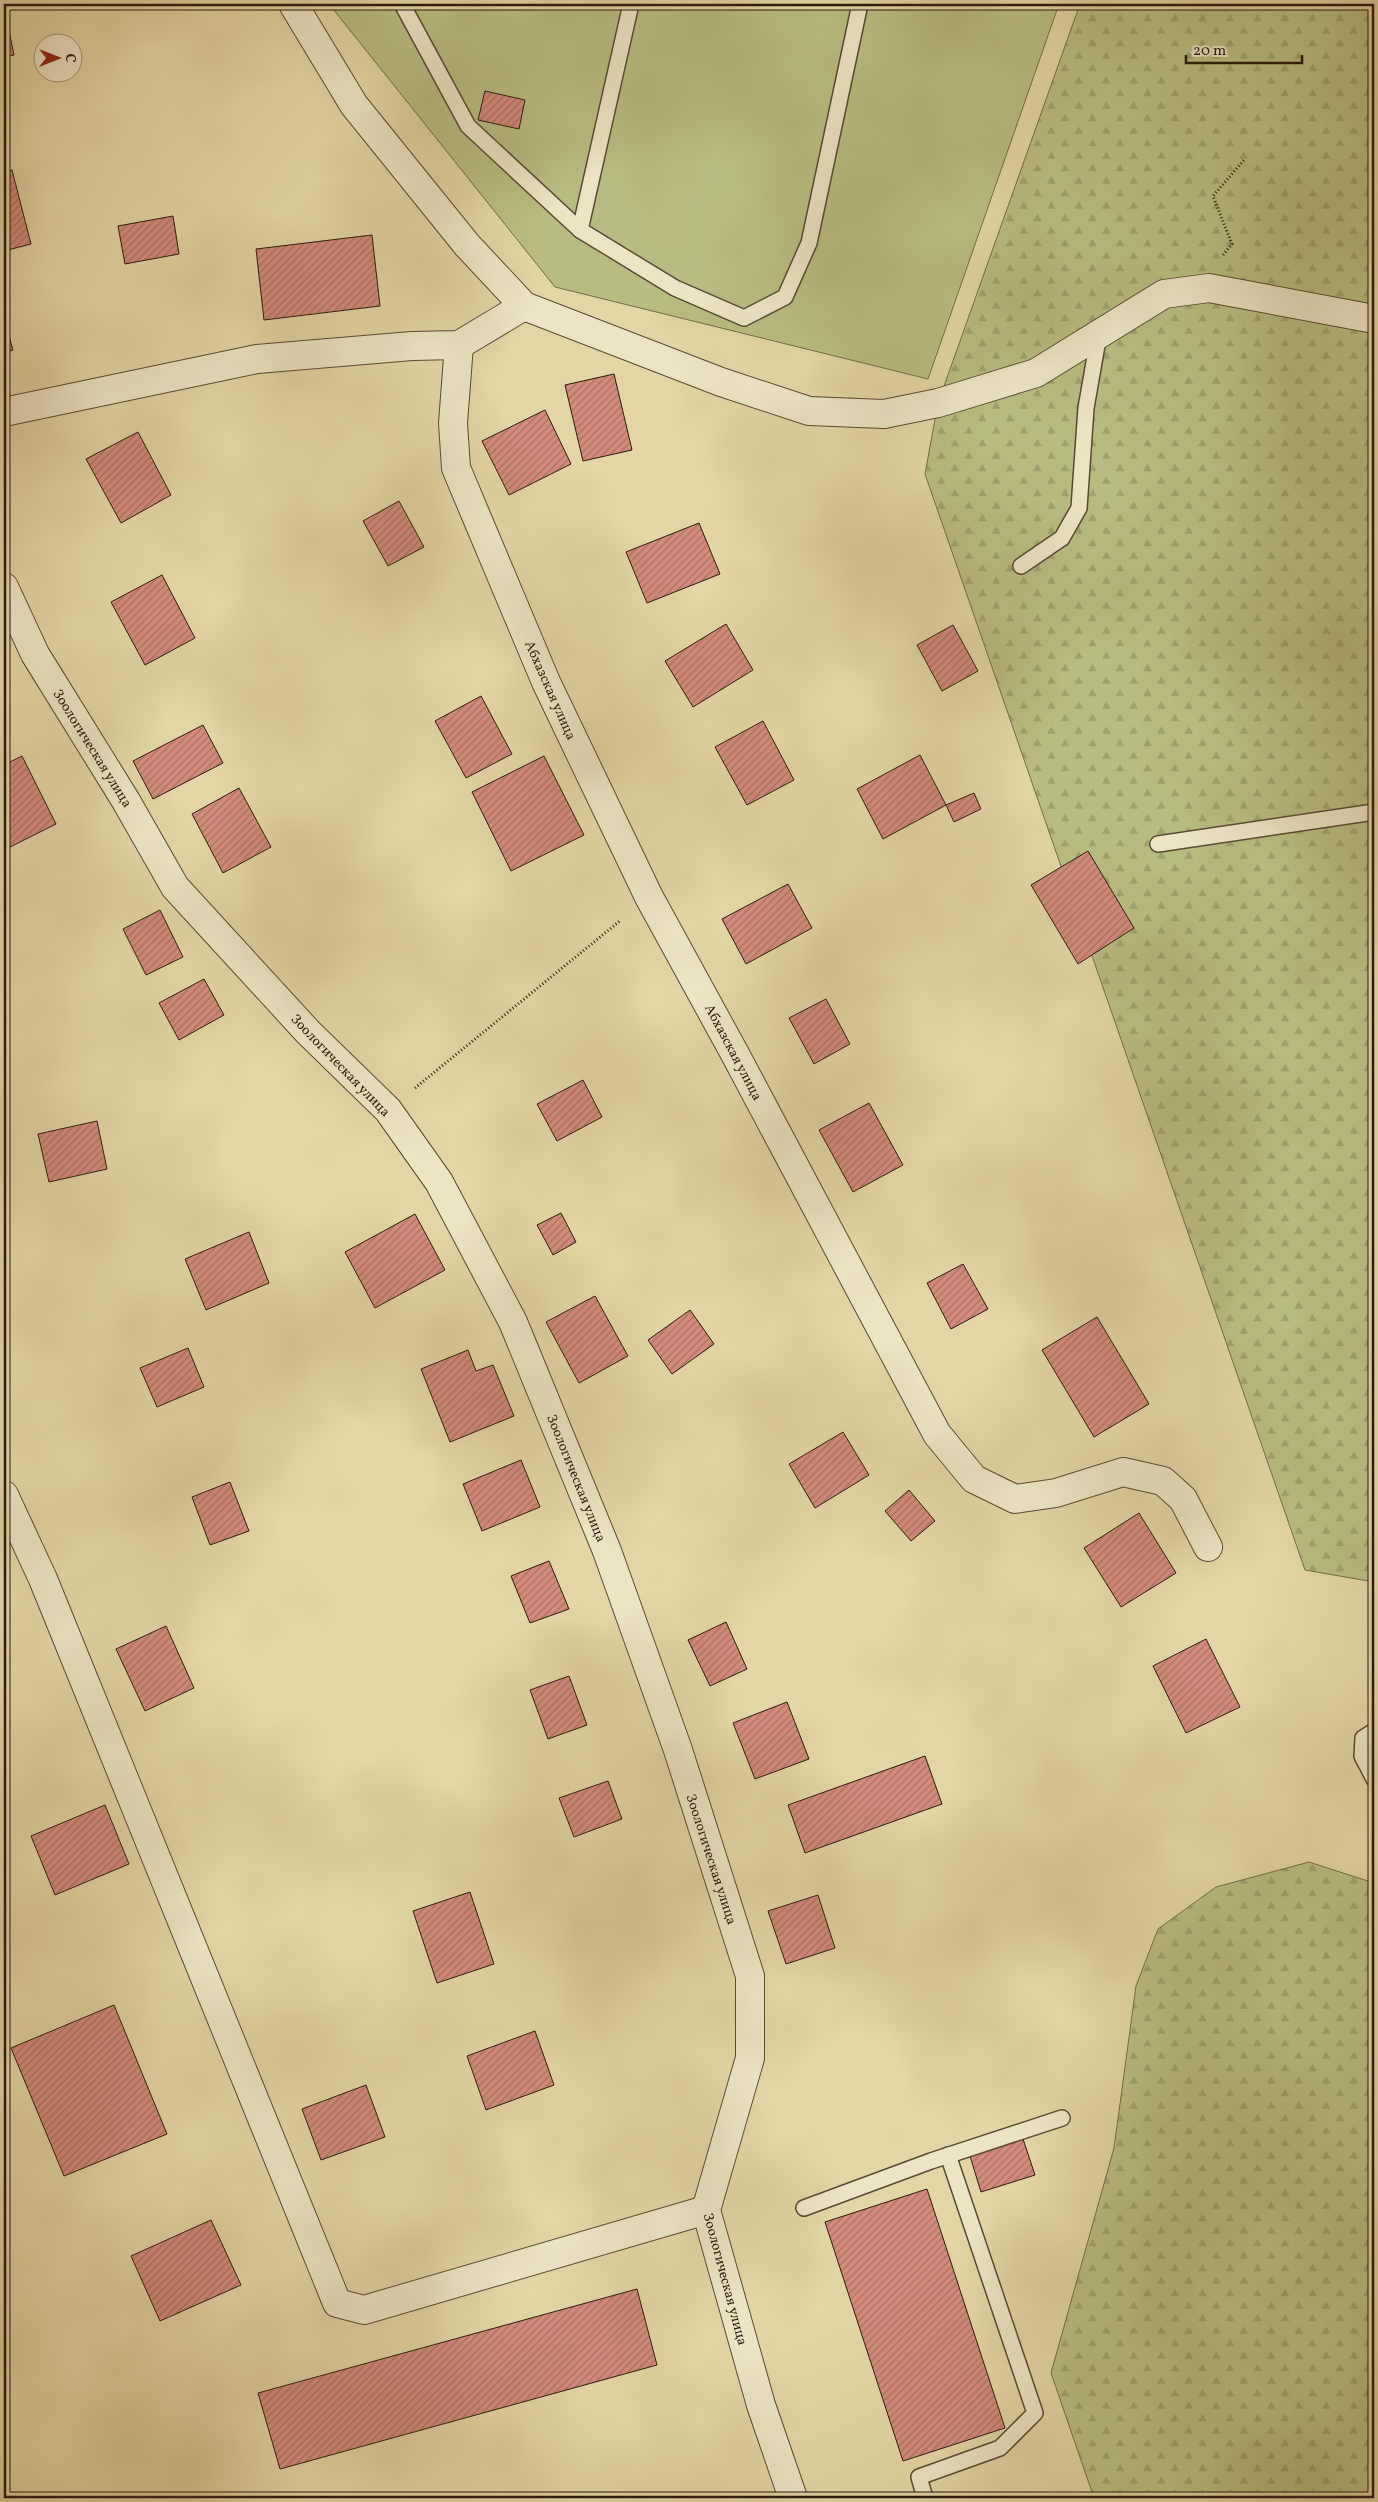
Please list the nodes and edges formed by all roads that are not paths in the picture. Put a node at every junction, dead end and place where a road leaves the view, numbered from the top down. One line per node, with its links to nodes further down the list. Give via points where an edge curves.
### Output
1 (293, 4): 6 (street, via 354,105 467,245)
2 (402, 4): 5 (lane, via 468,126)
3 (631, 4): 5 (lane)
4 (860, 4): 5 (lane, via 809,243 785,297 744,318 675,288)
5 (580, 230)
6 (524, 306): 8 (street, via 721,382 809,412 884,414 938,403 1036,373); 9 (street)
7 (1374, 319): 8 (street, via 1209,288 1164,294)
8 (1099, 334): 11 (lane, via 1086,408 1079,508 1062,538)
9 (459, 345): 10 (street, via 257,359); 16 (street, Абхазская улица, via 453,424 456,468 546,682 649,897 936,1434 974,1479 1015,1499 1056,1492 1123,1472 1163,1481 1183,1499)
10 (4, 412)
11 (1021, 566)
12 (4, 587): 22 (street, Зоологическая улица, via 35,654 175,887 308,1032 388,1110 440,1182 513,1322 607,1551 678,1750 750,1976 750,2058)
13 (1374, 812): 14 (lane)
14 (1158, 844)
15 (4, 1495): 22 (street, via 43,1579 337,2303 364,2310)
16 (1208, 1547)
17 (1374, 1732): 18 (lane, via 1363,1738 1362,1756)
18 (1374, 1779)
19 (1062, 2118): 20 (lane)
20 (948, 2155): 21 (lane); 24 (lane, via 1035,2413 1000,2448 919,2477)
21 (804, 2208)
22 (706, 2210): 23 (street, Зоологическая улица, via 761,2405)
23 (793, 2498)
24 (925, 2498)

